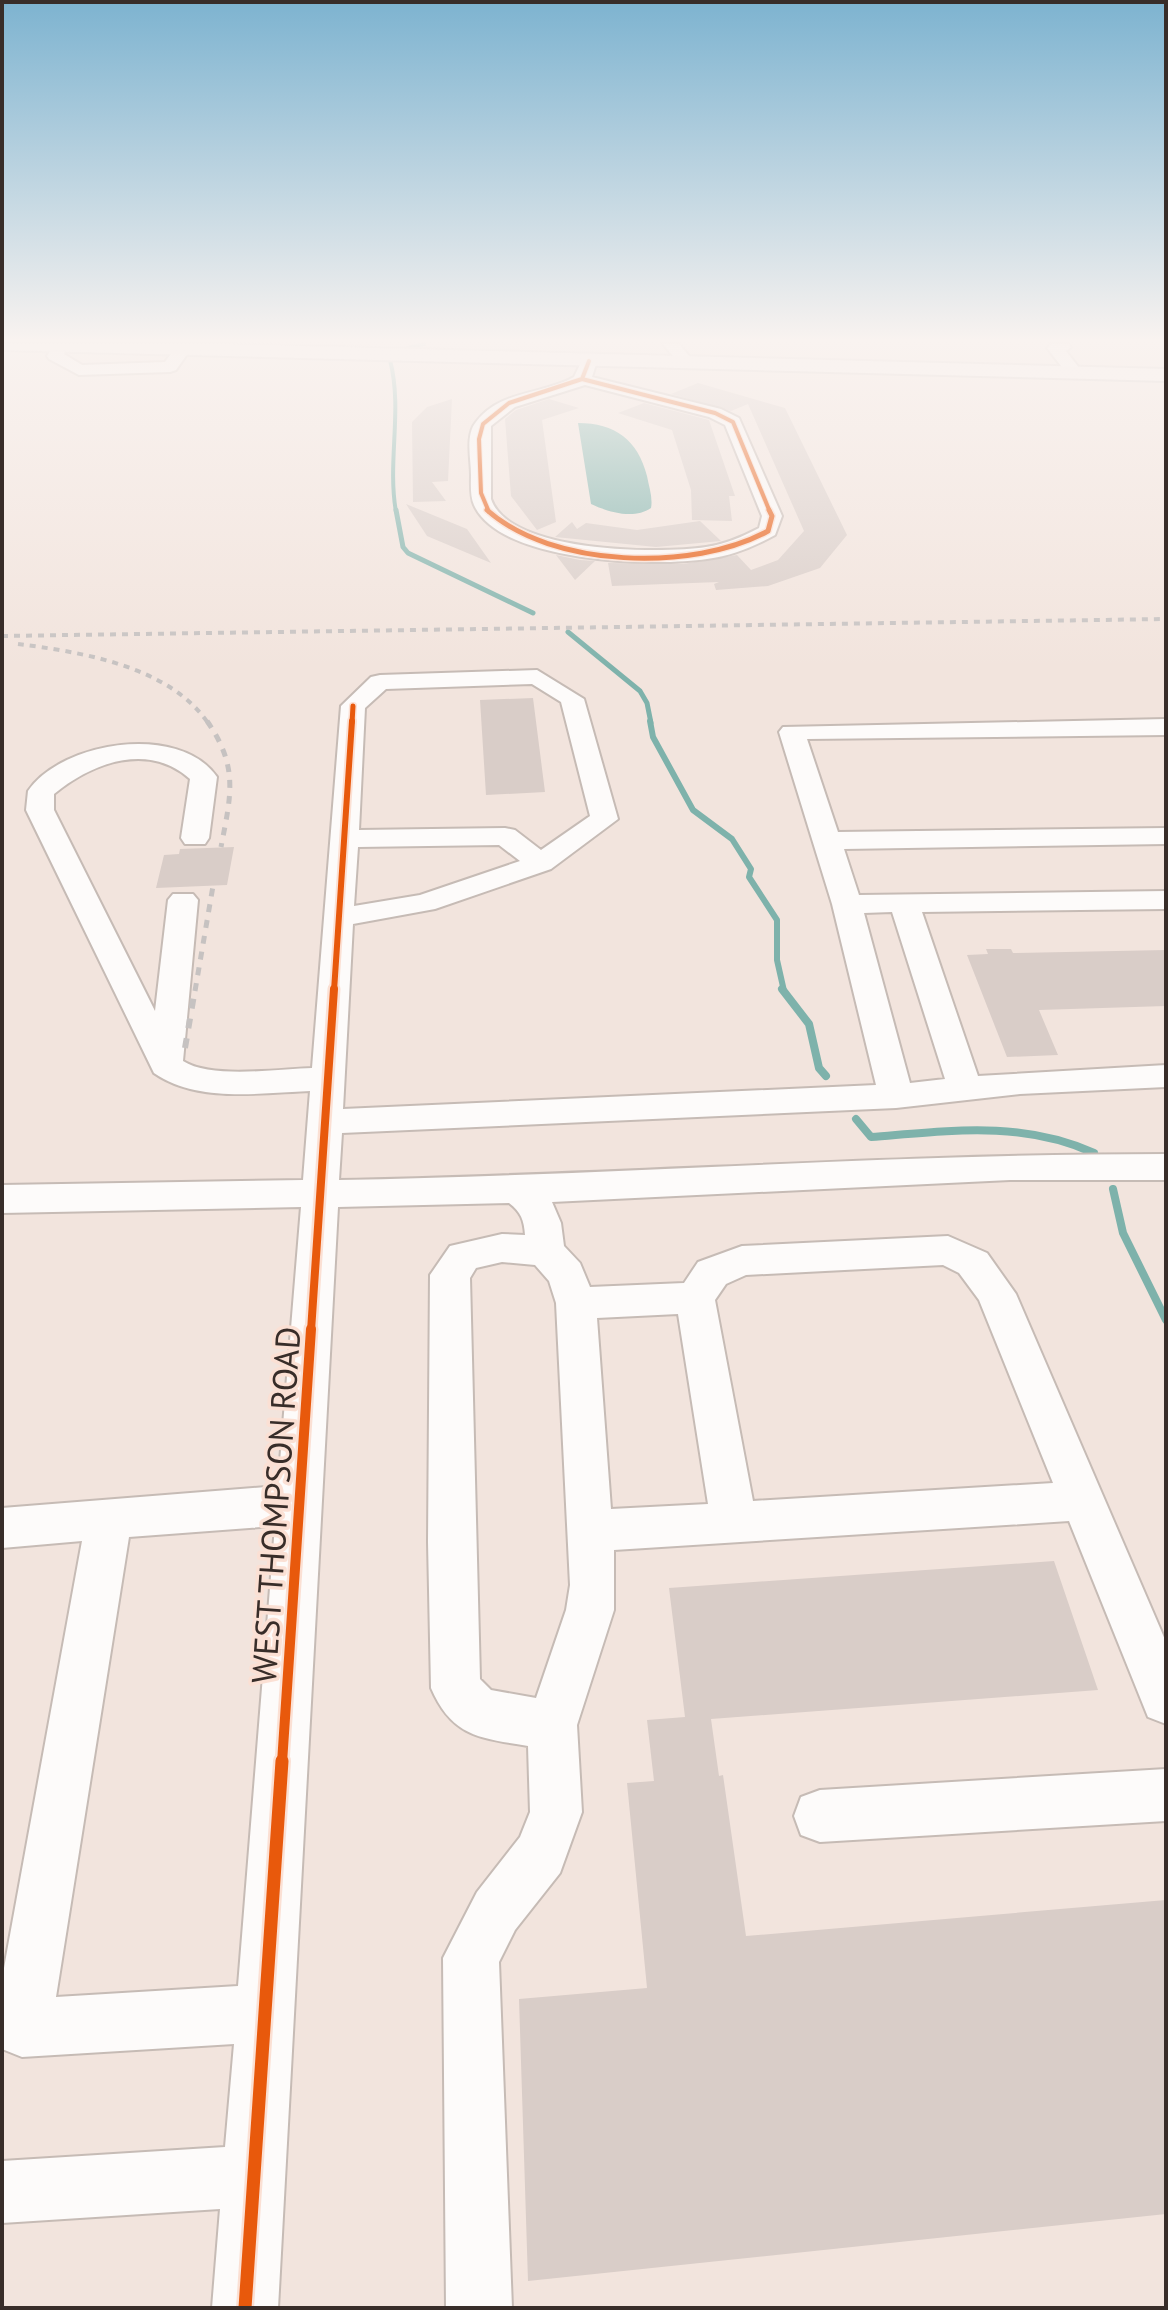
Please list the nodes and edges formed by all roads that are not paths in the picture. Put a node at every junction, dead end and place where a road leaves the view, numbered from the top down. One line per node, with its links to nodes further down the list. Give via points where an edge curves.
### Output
1 (480, 452): 2 (street, via 481,497 492,515 541,542 609,554 711,553 756,540 772,526 772,516)
2 (745, 452)
3 (1166, 727): 7 (street, via 792,732)
4 (1166, 836): 7 (street)
5 (195, 838): 14 (street, via 204,777 178,756 120,753 87,760 62,772 41,791 40,810)
6 (345, 839): 8 (street, via 505,836); 8 (street, WEST THOMPSON ROAD, via 353,706 380,682 537,677 572,699 604,819); 13 (street, WEST THOMPSON ROAD)
7 (827, 841): 11 (street)
8 (541, 863): 13 (street, via 425,903)
9 (183, 900): 14 (street)
10 (1166, 900): 12 (street)
11 (847, 904): 12 (street); 17 (street)
12 (904, 904): 16 (street)
13 (340, 917): 18 (street, WEST THOMPSON ROAD)
14 (166, 1065): 18 (street, via 185,1078 240,1082)
15 (1166, 1076): 16 (street)
16 (965, 1089): 17 (street)
17 (896, 1096): 18 (street)
18 (328, 1101): 21 (street, WEST THOMPSON ROAD)
19 (1166, 1167): 20 (street, via 1010,1167)
20 (516, 1190): 21 (street); 23 (street, via 538,1209)
21 (323, 1196): 22 (street); 27 (street, WEST THOMPSON ROAD)
22 (2, 1199)
23 (545, 1251): 25 (street, via 566,1274); 33 (street, via 502,1248 464,1256 450,1275 451,1542 456,1688 478,1713)
24 (695, 1298): 25 (street); 26 (street, via 712,1273 742,1261 948,1250 973,1263 996,1294); 29 (street)
25 (576, 1303): 31 (street)
26 (1080, 1501): 29 (street); 32 (street)
27 (301, 1504): 28 (street); 36 (street, WEST THOMPSON ROAD)
28 (109, 1519): 30 (street); 37 (street)
29 (734, 1522): 31 (street)
30 (2, 1528)
31 (590, 1531): 33 (street, via 590,1610)
32 (1166, 1700)
33 (552, 1725): 41 (street, via 556,1812 541,1854 496,1911 471,1958)
34 (1166, 1795): 35 (street)
35 (820, 1816)
36 (265, 2013): 37 (street); 38 (street, WEST THOMPSON ROAD)
37 (12, 2029)
38 (254, 2176): 39 (street); 40 (street, WEST THOMPSON ROAD)
39 (2, 2192)
40 (245, 2308)
41 (479, 2308)

